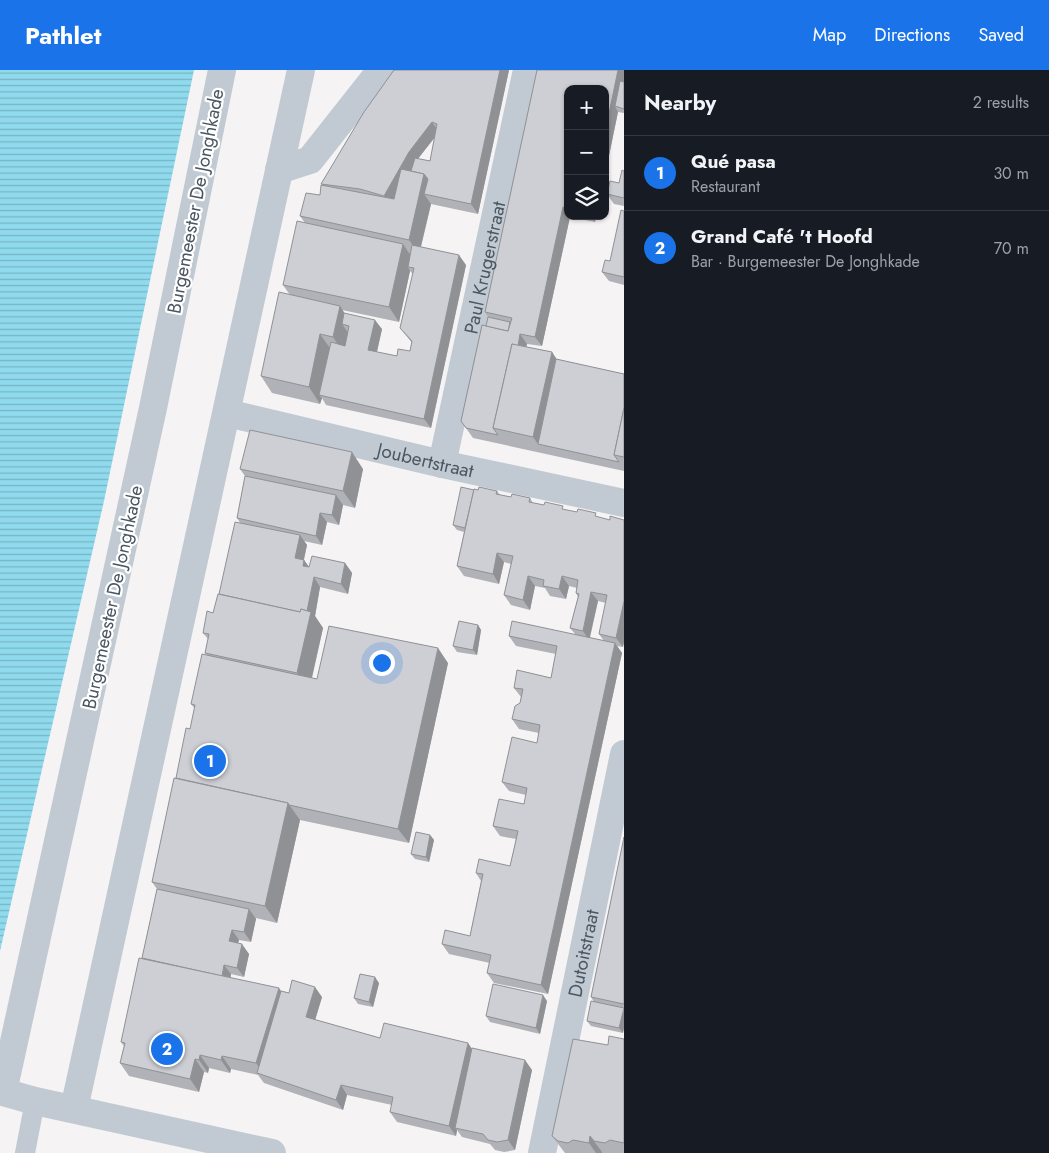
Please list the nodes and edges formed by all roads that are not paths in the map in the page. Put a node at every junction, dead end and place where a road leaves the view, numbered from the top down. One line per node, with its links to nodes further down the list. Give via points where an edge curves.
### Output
1 (222, 70): 10 (street, Burgemeester De Jonghkade, via 154,408 3,1092)
2 (301, 70): 5 (street)
3 (382, 70): 5 (street, via 310,160)
4 (527, 70): 7 (street, Paul Krugerstraat)
5 (279, 170): 6 (street)
6 (227, 413): 7 (street, Joubertstraat); 11 (street)
7 (442, 464): 8 (street, Joubertstraat)
8 (624, 503)
9 (624, 754): 14 (street, Dutoitstraat)
10 (34, 1101): 11 (street, Burgemeester De Jonghkade); 12 (lane)
11 (74, 1109): 13 (street, Burgemeester De Jonghkade)
12 (25, 1153)
13 (272, 1153)
14 (542, 1153)

